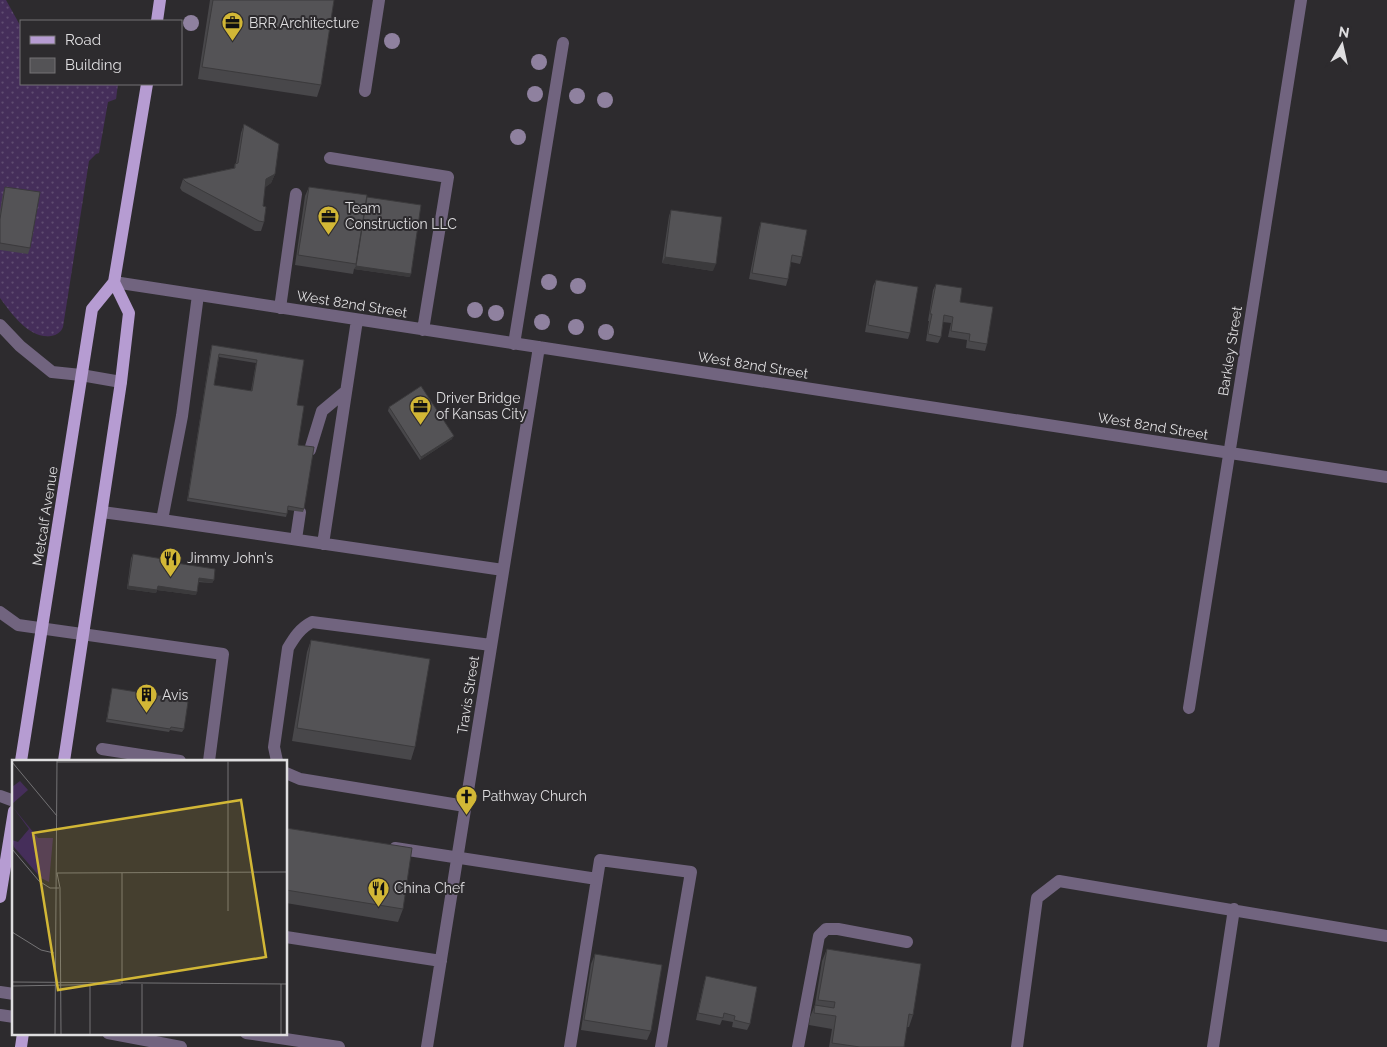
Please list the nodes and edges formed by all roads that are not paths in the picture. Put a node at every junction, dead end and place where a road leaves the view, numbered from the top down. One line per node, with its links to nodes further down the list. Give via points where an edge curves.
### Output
1 (160, 0): 4 (main road)
2 (379, 0): 7 (street)
3 (1301, 0): 22 (street, Barkley Street)
4 (157, 20)
5 (563, 43): 16 (street)
6 (147, 85): 10 (main road, Metcalf Avenue)
7 (365, 91)
8 (330, 158): 15 (street, via 448,177)
9 (296, 194): 12 (street)
10 (114, 282): 11 (street, West 82nd Street); 18 (main road, Metcalf Avenue, via 92,309); 19 (main road, via 129,313)
11 (198, 295): 12 (street, West 82nd Street); 26 (street, via 182,416)
12 (280, 308): 13 (street, West 82nd Street)
13 (357, 320): 15 (street, West 82nd Street); 20 (street)
14 (0, 325): 18 (street, via 52,372)
15 (423, 330): 16 (street, West 82nd Street)
16 (514, 344): 17 (street, West 82nd Street)
17 (539, 348): 22 (street, West 82nd Street); 29 (street, Travis Street)
18 (81, 375): 19 (street); 31 (main road, Metcalf Avenue)
19 (121, 382): 24 (main road)
20 (346, 391): 21 (street, via 322,411); 28 (street)
21 (310, 450)
22 (1230, 453): 23 (street, West 82nd Street); 34 (street, Barkley Street)
23 (1387, 478)
24 (102, 512): 26 (street); 32 (main road)
25 (300, 512): 27 (street)
26 (162, 520): 27 (street)
27 (296, 539): 28 (street)
28 (323, 544): 29 (street)
29 (503, 570): 33 (street, Travis Street)
30 (0, 612): 31 (street, via 18,625)
31 (42, 629): 32 (street); 36 (main road, Metcalf Avenue)
32 (83, 635): 37 (main road); 39 (street, via 223,654)
33 (491, 645): 40 (street, via 312,622 306,625 288,648 274,747); 44 (street, Travis Street)
34 (1189, 708)
35 (102, 749): 38 (street)
36 (22, 760)
37 (64, 760)
38 (174, 760)
39 (208, 760)
40 (277, 760)
41 (288, 774): 44 (street, via 300,779)
42 (0, 796): 43 (street)
43 (12, 800)
44 (465, 806): 47 (street, Travis Street)
45 (12, 823): 49 (main road)
46 (381, 846): 47 (street)
47 (457, 858): 48 (street); 54 (street, Travis Street)
48 (597, 879): 62 (street); 63 (street, via 600,860 692,872)
49 (0, 898)
50 (1234, 909): 51 (street); 65 (street, via 1059,881 1037,898); 66 (street)
51 (1387, 936)
52 (288, 937): 54 (street)
53 (907, 942): 64 (street, via 838,929 826,930 819,936)
54 (440, 961): 61 (street, Travis Street)
55 (23, 1034): 58 (main road)
56 (113, 1034): 59 (street)
57 (253, 1034): 60 (street)
58 (21, 1047)
59 (181, 1047)
60 (339, 1047)
61 (427, 1047)
62 (570, 1047)
63 (661, 1047)
64 (798, 1047)
65 (1017, 1047)
66 (1212, 1047)

